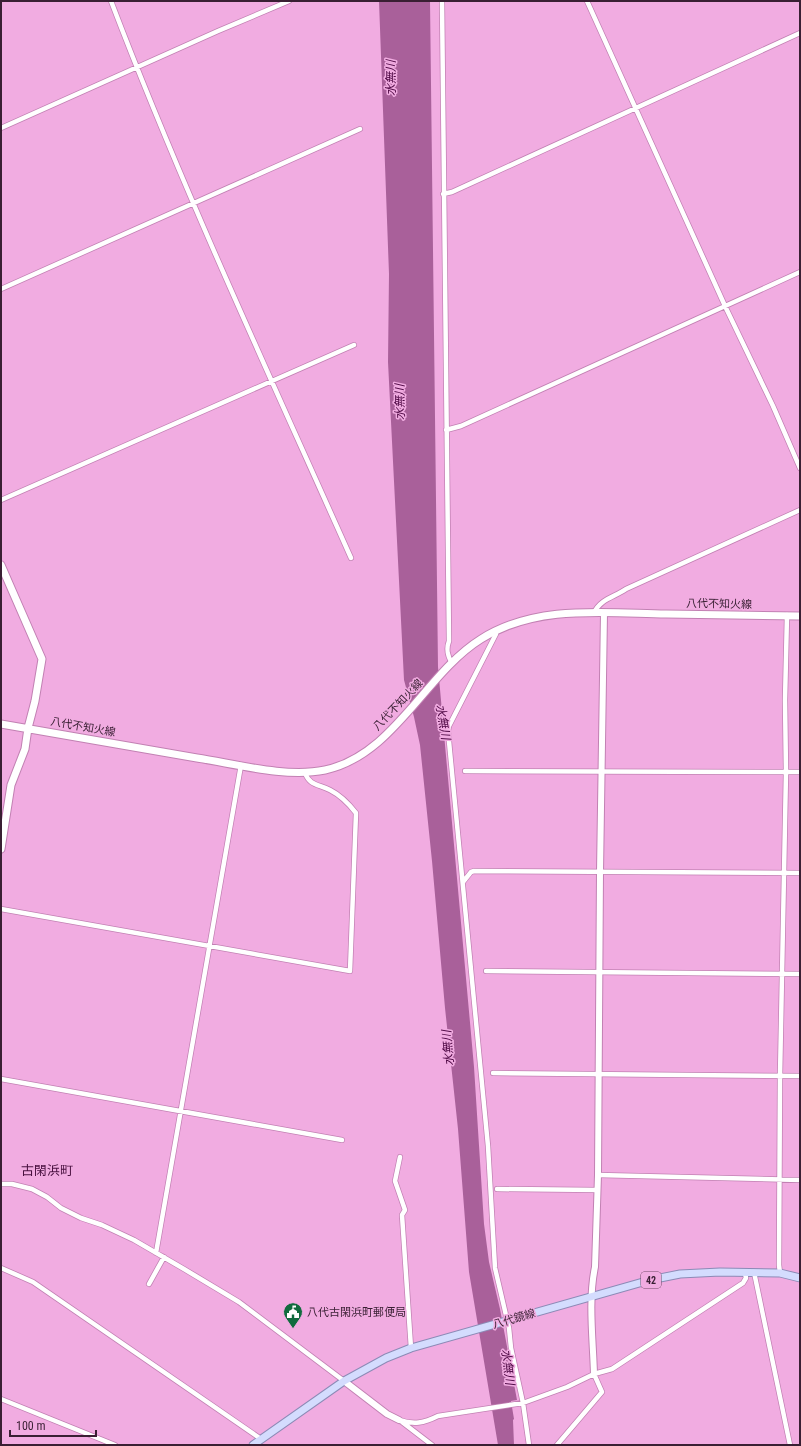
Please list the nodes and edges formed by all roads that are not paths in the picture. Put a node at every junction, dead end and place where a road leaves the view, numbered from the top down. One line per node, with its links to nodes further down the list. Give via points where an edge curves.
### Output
1 (111, 1): 6 (street)
2 (289, 1): 6 (street)
3 (442, 1): 10 (street)
4 (587, 1): 7 (street)
5 (800, 33): 7 (street)
6 (136, 68): 8 (street); 11 (street)
7 (636, 108): 10 (street); 14 (street)
8 (1, 128)
9 (360, 129): 11 (street)
10 (443, 194): 17 (street)
11 (193, 203): 13 (street); 16 (street)
12 (800, 272): 14 (street)
13 (1, 289)
14 (725, 306): 17 (street, via 461,426); 18 (street)
15 (354, 345): 16 (street)
16 (272, 381): 19 (street); 21 (street)
17 (446, 430): 28 (street, via 450,601 447,654)
18 (800, 468)
19 (1, 500)
20 (800, 510): 23 (street, via 626,589 600,603)
21 (351, 558)
22 (1, 565): 30 (main road, via 42,659)
23 (594, 613): 24 (main road, 八代不知火線); 27 (main road, 八代不知火線, via 554,614)
24 (604, 613): 25 (main road, 八代不知火線); 33 (street)
25 (787, 615): 26 (main road, 八代不知火線); 34 (street)
26 (800, 616)
27 (495, 631): 28 (main road, 八代不知火線, via 474,644); 41 (street, via 496,634 448,731)
28 (450, 665): 36 (main road, 八代不知火線, via 373,746 340,766)
29 (1, 724): 30 (main road, 八代不知火線)
30 (28, 728): 31 (main road, 八代不知火線); 37 (main road, via 25,749 11,785)
31 (240, 765): 36 (main road, 八代不知火線); 43 (street)
32 (465, 771): 33 (street)
33 (602, 771): 34 (street); 38 (street)
34 (786, 772): 35 (street); 39 (street)
35 (800, 772)
36 (305, 773): 43 (street, via 312,783 331,790 356,813 350,971)
37 (1, 849)
38 (600, 872): 39 (street); 41 (street, via 474,871); 45 (street)
39 (783, 873): 40 (street); 46 (street)
40 (800, 873)
41 (463, 882): 71 (street, via 488,1146 495,1268)
42 (1, 909): 43 (street)
43 (209, 946): 53 (street)
44 (486, 971): 45 (street)
45 (599, 972): 46 (street); 49 (street)
46 (782, 974): 47 (street); 50 (street)
47 (800, 974)
48 (493, 1073): 49 (street)
49 (598, 1073): 50 (street); 56 (street)
50 (780, 1076): 51 (street); 57 (street)
51 (800, 1076)
52 (1, 1079): 53 (street)
53 (180, 1111): 54 (street); 62 (street)
54 (342, 1140)
55 (400, 1157): 72 (street, via 395,1181 405,1210 402,1215)
56 (598, 1175): 57 (street); 61 (street)
57 (779, 1179): 58 (street); 67 (street)
58 (800, 1180)
59 (1, 1184): 62 (street, via 32,1189 61,1208 134,1240)
60 (497, 1189): 61 (street)
61 (597, 1190): 70 (street)
62 (156, 1253): 63 (street)
63 (164, 1257): 69 (street); 74 (street, via 239,1302)
64 (1, 1268): 78 (street, via 33,1282)
65 (754, 1272): 66 (main road, 八代鏡線 / 42); 67 (main road, 八代鏡線 / 42); 84 (street)
66 (745, 1273): 70 (main road, 八代鏡線 / 42, via 680,1274); 73 (street, via 743,1283 612,1369)
67 (780, 1273): 68 (main road, 八代鏡線 / 42)
68 (800, 1278)
69 (149, 1284)
70 (592, 1297): 71 (main road, 八代鏡線 / 42); 73 (street)
71 (506, 1321): 72 (main road, 八代鏡線 / 42); 76 (street)
72 (411, 1348): 74 (main road, 八代鏡線 / 42, via 386,1358)
73 (594, 1374): 76 (street, via 567,1387); 83 (street, via 602,1392)
74 (344, 1381): 77 (street, via 386,1414); 78 (main road, 八代鏡線 / 42)
75 (1, 1399): 79 (street)
76 (523, 1402): 77 (street, via 438,1416 428,1421 410,1424); 82 (street)
77 (399, 1420): 81 (street)
78 (261, 1439): 80 (main road, 八代鏡線 / 42)
79 (115, 1445)
80 (253, 1445)
81 (432, 1445)
82 (529, 1445)
83 (557, 1445)
84 (790, 1445)

